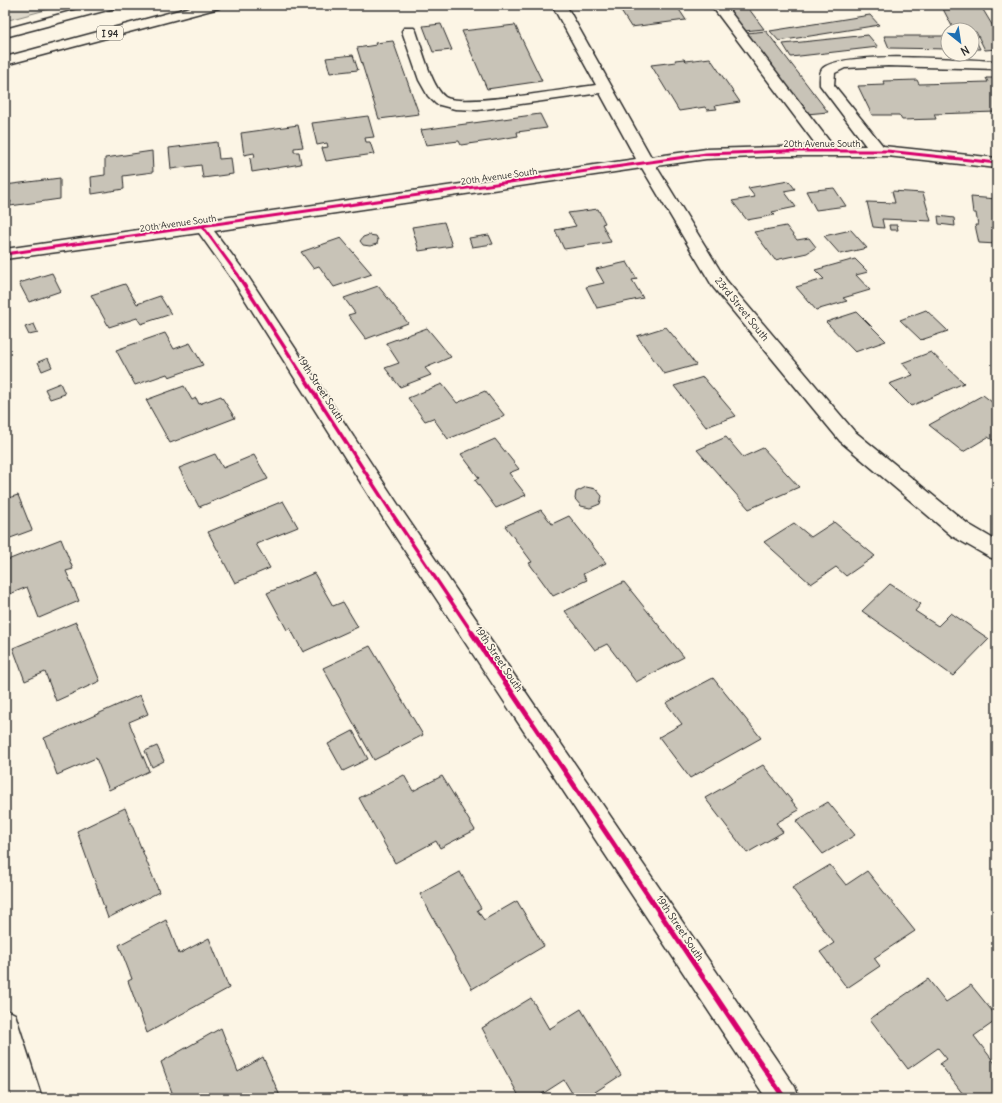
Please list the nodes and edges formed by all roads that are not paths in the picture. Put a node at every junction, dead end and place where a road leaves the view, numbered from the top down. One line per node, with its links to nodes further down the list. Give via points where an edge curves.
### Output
1 (110, 5): 8 (main road)
2 (214, 5): 6 (main road, I 94)
3 (222, 5): 6 (main road)
4 (559, 5): 11 (main road, 23rd Street South)
5 (718, 5): 13 (main road)
6 (177, 15): 9 (main road, I 94)
7 (409, 31): 11 (main road, via 432,92 441,100 478,105)
8 (5, 33)
9 (5, 61)
10 (997, 65): 12 (main road, via 888,62 842,64 828,71 827,85)
11 (606, 88): 14 (main road, 23rd Street South)
12 (878, 151): 13 (main road, 20th Avenue South); 15 (main road, 20th Avenue South)
13 (828, 152): 14 (main road, 20th Avenue South, via 706,154)
14 (646, 162): 16 (main road, 20th Avenue South); 18 (main road, 23rd Street South, via 719,283 847,436 960,530)
15 (997, 163)
16 (202, 228): 17 (main road, 20th Avenue South); 21 (main road, 19th Street South, via 241,279 393,515)
17 (5, 254)
18 (997, 551)
19 (5, 1024): 20 (main road)
20 (27, 1098)
21 (784, 1098)

